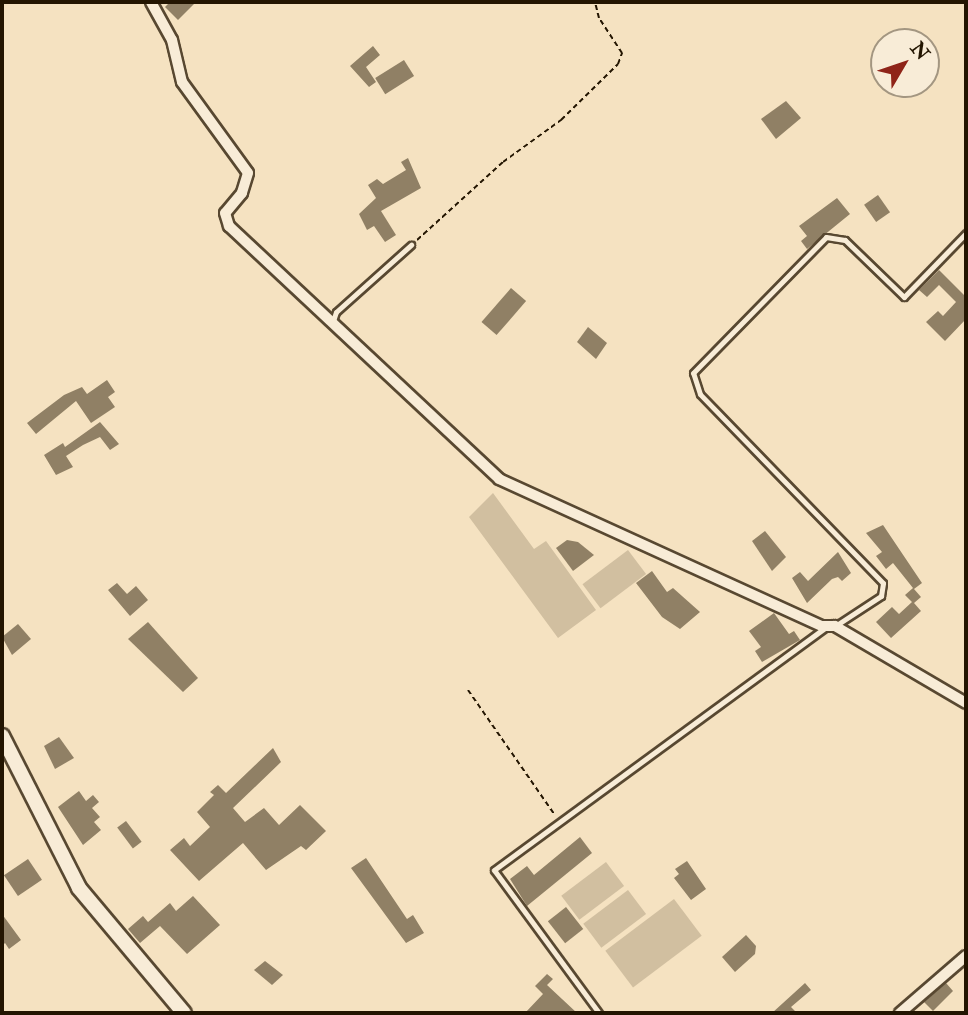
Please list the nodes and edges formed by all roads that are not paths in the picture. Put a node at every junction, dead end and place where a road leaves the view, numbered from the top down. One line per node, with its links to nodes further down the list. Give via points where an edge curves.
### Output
1 (151, 2): 4 (street, via 172,40 182,82 248,173 242,193 225,213 229,226)
2 (966, 233): 5 (lane, via 904,297 845,240 826,237 693,373 700,394 883,583 881,596)
3 (411, 245): 4 (lane, via 336,312)
4 (332, 321): 5 (street, via 499,479)
5 (832, 626): 6 (street); 10 (lane, via 494,870)
6 (966, 703)
7 (2, 736): 9 (street, via 79,888)
8 (966, 956): 11 (street)
9 (184, 1013)
10 (599, 1013)
11 (900, 1013)

